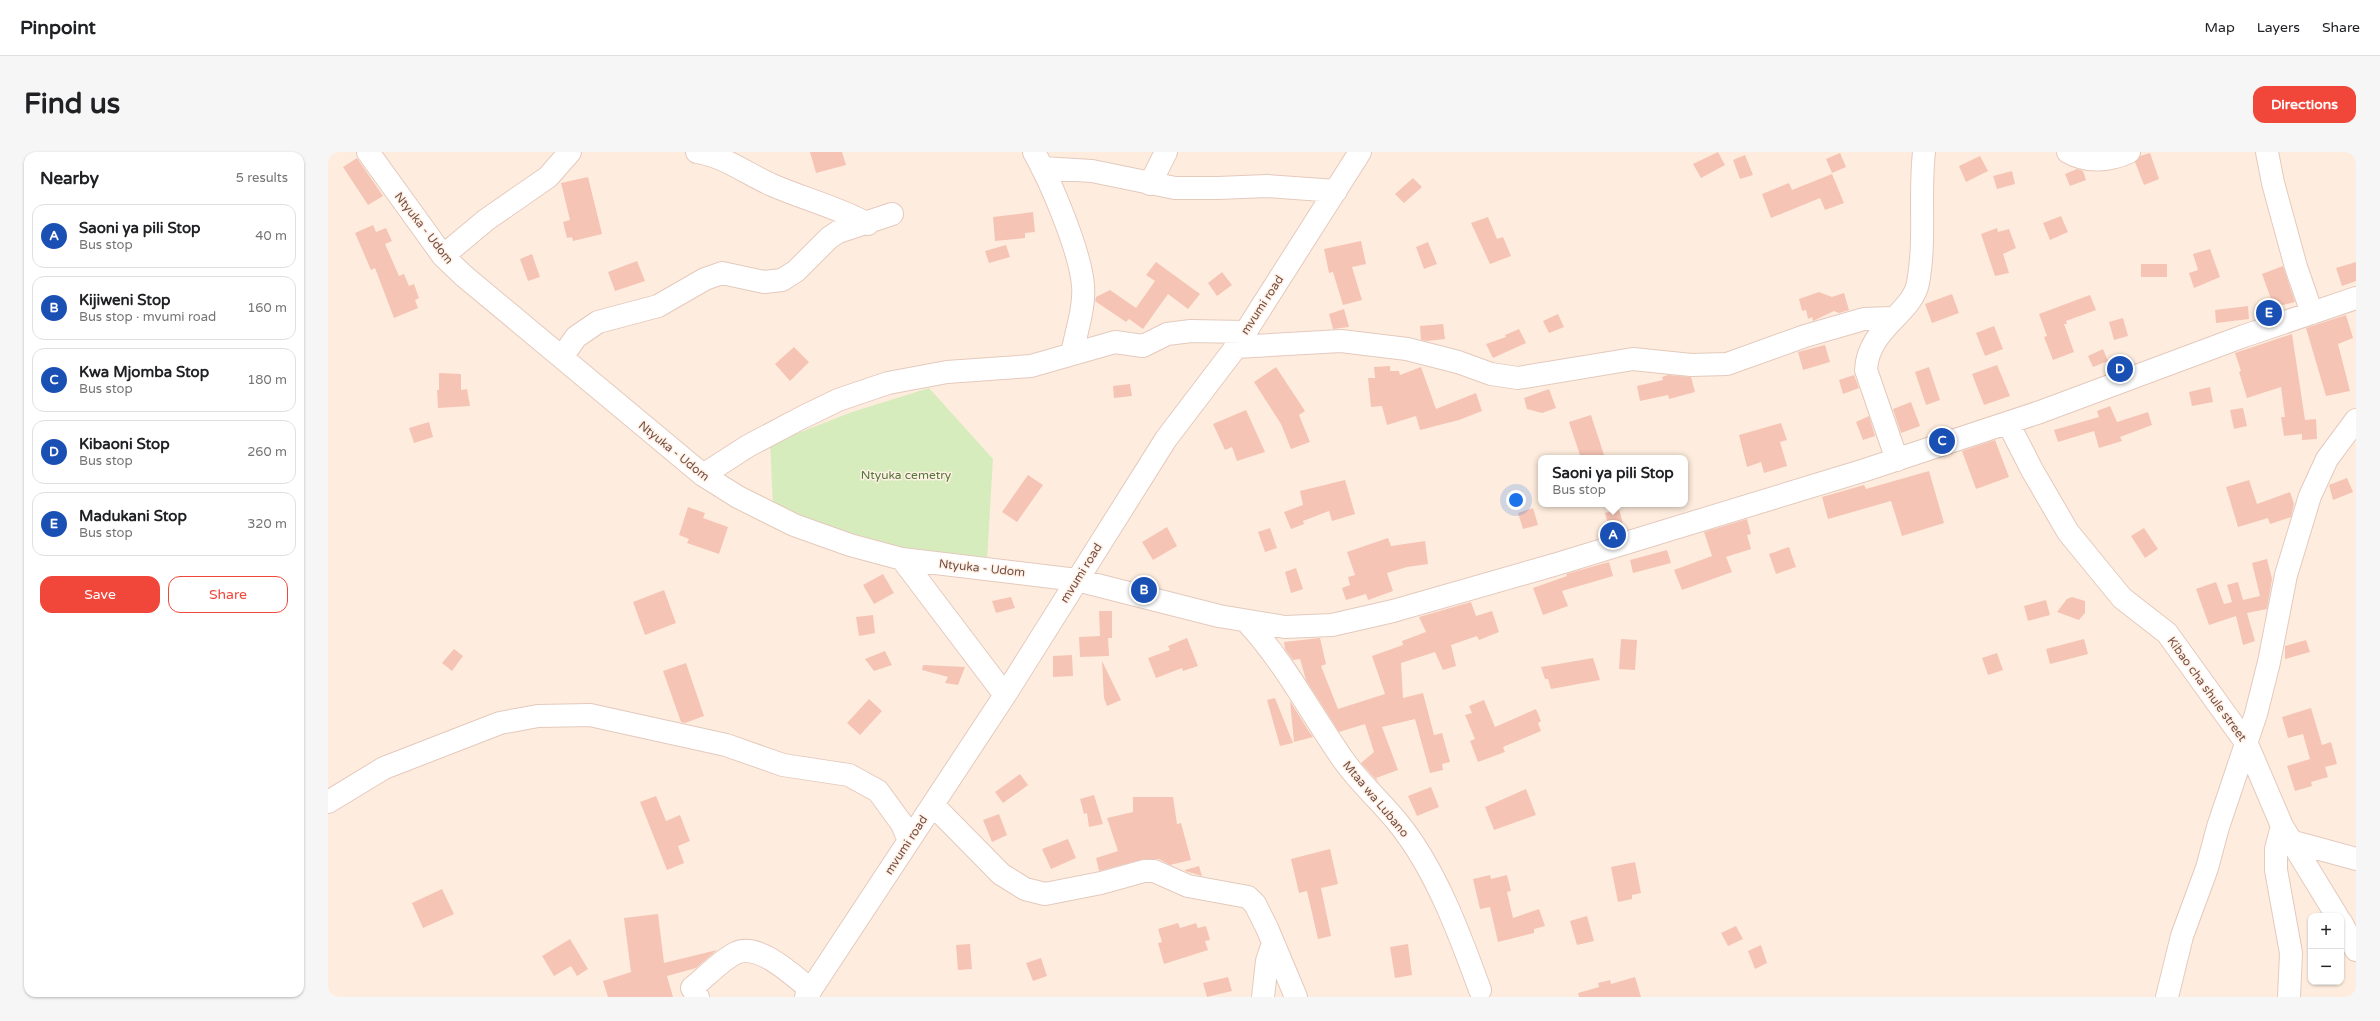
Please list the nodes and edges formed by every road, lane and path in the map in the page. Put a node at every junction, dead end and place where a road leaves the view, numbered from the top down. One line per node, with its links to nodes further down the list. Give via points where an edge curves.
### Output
1 (368, 152): 15 (street, Ntyuka - Udom)
2 (570, 152): 15 (street, via 548,177 486,220)
3 (697, 152): 14 (street, via 717,157 773,185 849,214)
4 (1166, 152): 11 (street)
5 (1360, 152): 12 (street, mvumi road)
6 (1924, 152): 18 (street, via 1918,284 1907,302)
7 (2068, 152): 8 (street, via 2088,159 2109,160)
8 (2129, 152)
9 (2267, 152): 17 (street, via 2272,183)
10 (1038, 160): 11 (street); 20 (street, via 1075,250 1083,285 1082,309)
11 (1150, 184): 12 (street, via 1188,188 1267,186)
12 (1336, 191): 19 (street, mvumi road)
13 (892, 214): 14 (street)
14 (868, 224): 21 (street, via 838,232 796,271 782,280 764,282 722,274 705,279 658,306 598,322 576,336)
15 (443, 256): 21 (street, Ntyuka - Udom)
16 (2356, 298): 17 (street, Ntyuka - Udom)
17 (2312, 313): 23 (street, Ntyuka - Udom)
18 (1892, 318): 19 (street, via 1864,319 1805,336 1727,364 1691,365 1633,359 1518,378 1491,374 1458,362 1407,349 1340,341); 24 (street, via 1867,356 1866,370)
19 (1240, 340): 20 (street, via 1191,331 1167,334 1143,346 1115,342); 27 (street, mvumi road, via 1166,439)
20 (1072, 354): 25 (street, via 1031,366 934,373 869,389 838,400 783,426)
21 (562, 357): 25 (street, Ntyuka - Udom)
22 (2356, 420): 30 (street, via 2327,459 2310,496 2286,575 2269,662)
23 (2008, 423): 24 (street, Ntyuka - Udom); 30 (street, Kibao cha shule street, via 2068,532 2122,598 2167,634)
24 (1897, 460): 28 (street, Ntyuka - Udom, via 1557,564 1363,619 1309,627)
25 (703, 475): 26 (street, Ntyuka - Udom, via 738,497 794,525 850,546)
26 (902, 559): 27 (street, Ntyuka - Udom); 29 (street)
27 (1076, 580): 28 (street, Ntyuka - Udom); 29 (street, mvumi road)
28 (1247, 622): 40 (street, Mtaa wa Lubano, via 1286,670 1346,764 1409,838 1444,903)
29 (1005, 695): 32 (street, mvumi road)
30 (2246, 744): 33 (street, Kibao cha shule street); 45 (street, via 2182,936)
31 (328, 802): 34 (street, via 384,768 500,723 538,716 590,715 726,745 783,765 849,775 878,791 902,824)
32 (932, 805): 34 (street, mvumi road); 38 (street, via 1001,874 1025,889 1045,894 1144,871 1154,871 1188,886 1248,897 1255,904)
33 (2288, 834): 35 (street); 36 (street, Kibao cha shule street); 46 (street, via 2276,849 2276,870 2291,953)
34 (909, 841): 41 (street, mvumi road)
35 (2356, 859)
36 (2335, 913)
37 (2344, 928): 39 (street)
38 (1273, 943): 43 (street, via 1267,961); 44 (street)
39 (2356, 950)
40 (1480, 990)
41 (808, 994): 42 (street, via 774,961 748,950 737,952 692,988)
42 (698, 997)
43 (1263, 997)
44 (1296, 997)
45 (2167, 997)
46 (2289, 997)

